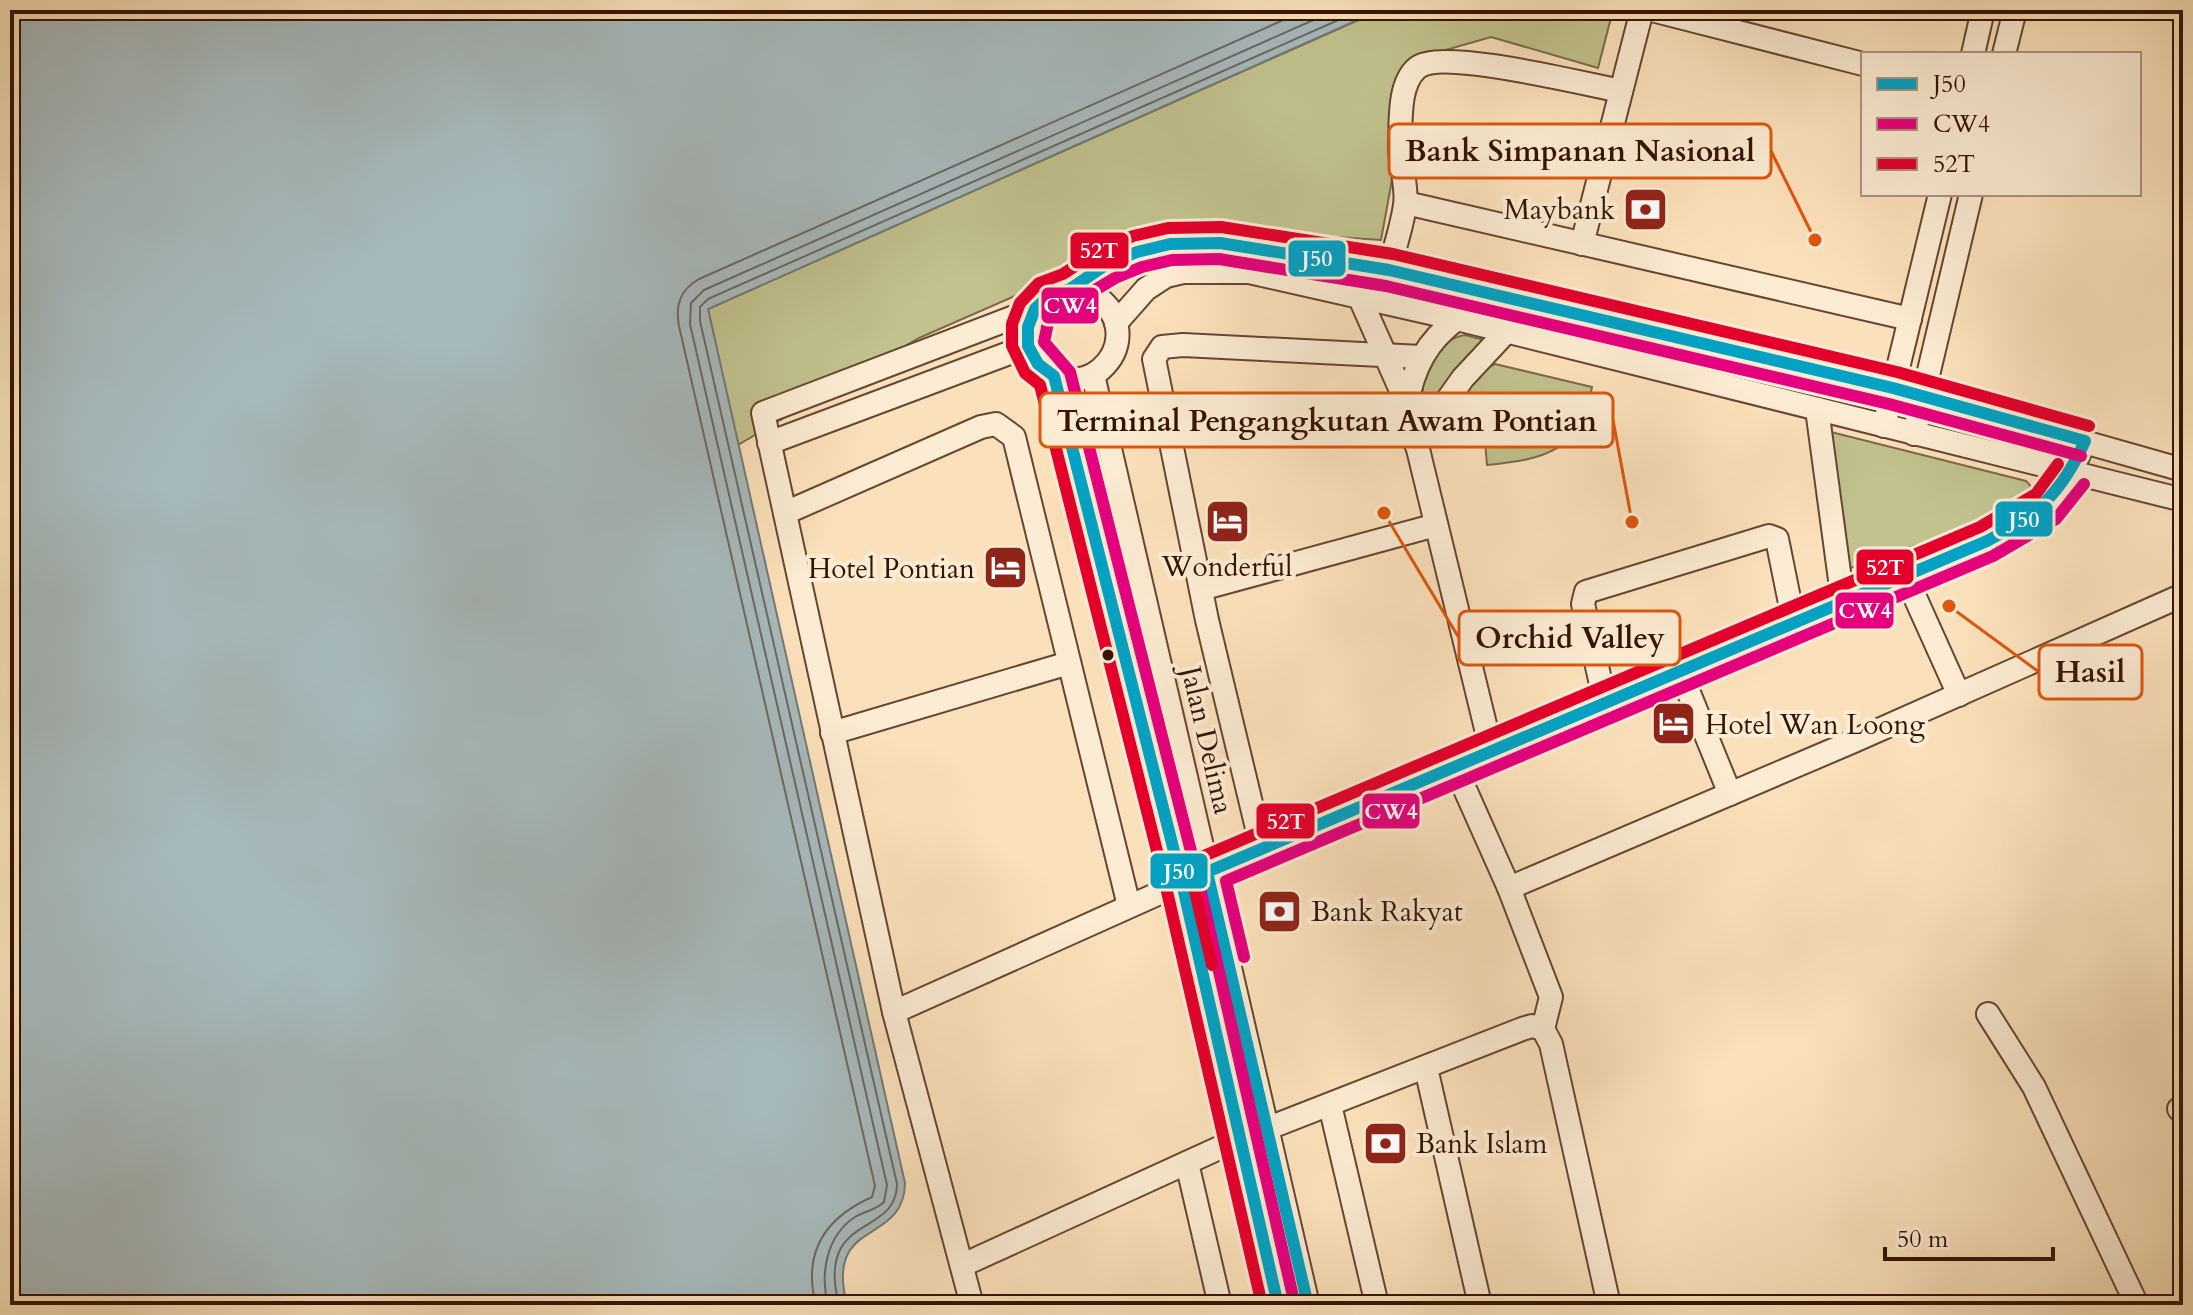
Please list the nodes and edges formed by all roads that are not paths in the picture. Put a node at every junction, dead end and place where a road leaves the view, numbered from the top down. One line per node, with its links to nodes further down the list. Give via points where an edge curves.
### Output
1 (1642, 10): 8 (street)
2 (1652, 10): 7 (street)
3 (1983, 10): 5 (street)
4 (2015, 10): 6 (street)
5 (1973, 52)
6 (2004, 52)
7 (1861, 63)
8 (1621, 91): 11 (street, via 1474,63 1423,64 1404,93 1400,149); 12 (street)
9 (1940, 196): 18 (street)
10 (1971, 196): 27 (street)
11 (1406, 203): 12 (street); 13 (street)
12 (1582, 244): 18 (street)
13 (1389, 270): 14 (street, via 1220,243 1190,243 1137,252); 26 (street)
14 (1070, 289): 16 (street, via 1050,295); 19 (street, via 1090,293 1106,305)
15 (1359, 296): 17 (street); 19 (street, via 1249,272 1183,272 1146,289); 22 (street)
16 (1035, 309): 21 (street); 33 (street, via 763,413)
17 (1457, 319): 20 (street); 23 (street)
18 (1910, 319): 26 (street)
19 (1116, 323): 24 (street, via 1117,343 1109,362)
20 (1506, 332): 29 (street); 34 (street, via 1463,378)
21 (1028, 346): 25 (street, via 1038,364); 33 (street)
22 (1384, 353): 23 (street); 28 (street); 41 (street, via 1183,345 1157,352 1154,374)
23 (1421, 357): 28 (street)
24 (1093, 375): 25 (street, via 1074,380); 54 (street, Jalan Delima)
25 (1054, 376): 55 (street)
26 (1893, 388): 27 (street); 30 (street)
27 (1923, 396): 31 (street); 32 (street)
28 (1407, 404): 34 (street)
29 (1817, 409): 30 (street); 43 (street)
30 (1884, 426): 31 (street)
31 (1914, 434): 36 (street)
32 (2085, 441): 35 (street); 36 (street)
33 (769, 443): 38 (street)
34 (1416, 444): 39 (street)
35 (2183, 470)
36 (2071, 474): 37 (street); 40 (street, via 2047,506 2028,519)
37 (2183, 500)
38 (785, 513): 45 (street, via 981,427 1006,428 1021,456); 49 (street)
39 (1436, 525): 41 (street); 50 (street)
40 (1905, 575): 43 (street); 47 (street)
41 (1201, 589): 53 (street)
42 (2183, 595): 47 (street)
43 (1843, 602): 44 (street)
44 (1794, 623): 46 (street); 48 (street, via 1777,539 1769,536 1586,592 1583,604)
45 (1069, 663): 49 (street); 57 (street)
46 (1680, 671): 48 (street); 52 (street)
47 (1959, 695): 52 (street)
48 (1605, 702): 50 (street)
49 (832, 733): 58 (street)
50 (1491, 749): 51 (street)
51 (1455, 767): 53 (street); 56 (street)
52 (1730, 794): 56 (street)
53 (1262, 849): 54 (street)
54 (1207, 872): 63 (street, Jalan Delima)
55 (1182, 883): 57 (street); 64 (street)
56 (1509, 888): 60 (street, via 1551,997)
57 (1129, 906): 58 (street)
58 (894, 1012): 66 (street)
59 (1988, 1014): 74 (street, via 2034,1087)
60 (1543, 1029): 61 (street, via 1522,1029); 73 (street, via 1551,1044)
61 (1426, 1068): 62 (street); 72 (street)
62 (1330, 1105): 63 (street); 71 (street)
63 (1266, 1129): 70 (street, Jalan Delima)
64 (1241, 1138): 65 (street); 69 (street)
65 (1187, 1163): 66 (street); 68 (street)
66 (963, 1265): 67 (street)
67 (972, 1305)
68 (1220, 1305)
69 (1278, 1305)
70 (1308, 1305)
71 (1377, 1305)
72 (1480, 1305)
73 (1609, 1305)
74 (2137, 1305)

